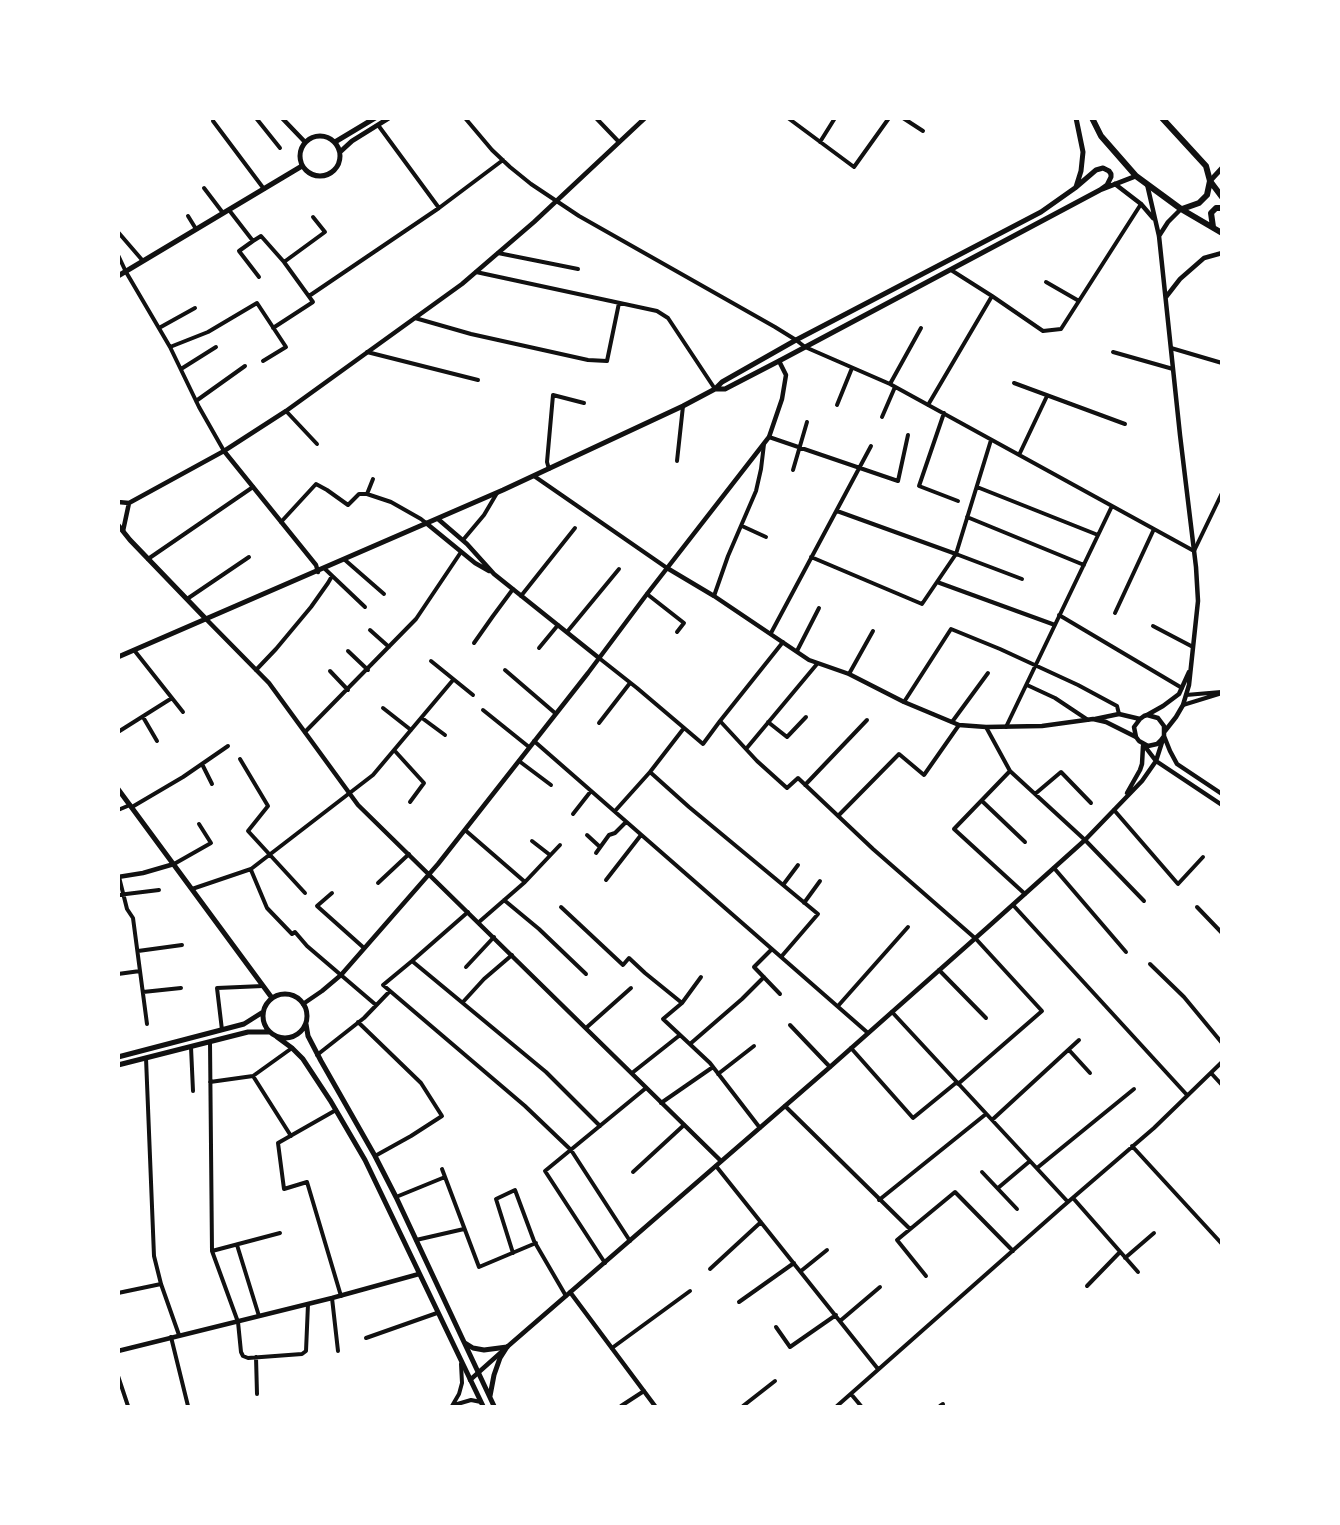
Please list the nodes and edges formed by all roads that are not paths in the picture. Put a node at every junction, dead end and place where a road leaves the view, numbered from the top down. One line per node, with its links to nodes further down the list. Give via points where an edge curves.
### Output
1 (255, 118): 22 (street)
2 (282, 118): 18 (street)
3 (375, 118): 19 (main road)
4 (389, 118): 16 (main road)
5 (465, 118): 24 (street)
6 (596, 118): 20 (street)
7 (645, 118): 20 (street)
8 (788, 118): 21 (street)
9 (836, 118): 21 (street)
10 (889, 118): 21 (street, via 854,167)
11 (903, 118): 17 (street)
12 (1076, 118): 32 (main road, via 1083,152)
13 (1162, 118): 28 (main road, via 1206,166)
14 (1092, 119): 27 (main road, via 1101,136)
15 (213, 121): 33 (street)
16 (378, 125): 23 (main road); 38 (street)
17 (923, 131)
18 (305, 142): 19 (main road, via 323,136); 25 (main road, via 300,154)
19 (335, 142): 23 (main road)
20 (619, 142): 36 (street)
21 (820, 142)
22 (280, 148)
23 (340, 152): 25 (main road, via 339,164 330,174 312,175)
24 (503, 160): 36 (street); 38 (street)
25 (302, 166): 33 (main road)
26 (1221, 168): 28 (main road)
27 (1136, 176): 29 (main road); 30 (main road)
28 (1210, 181): 35 (main road); 40 (main road, via 1207,195 1199,203)
29 (1114, 184): 34 (main road); 37 (street)
30 (1148, 184): 40 (main road); 44 (street)
31 (204, 188): 41 (street)
32 (1075, 188): 34 (main road, via 1103,168 1111,177); 73 (main road, via 1041,212)
33 (264, 189): 41 (main road)
34 (1101, 190): 57 (main road)
35 (1221, 197)
36 (555, 201): 51 (street); 73 (street)
37 (1141, 204): 44 (street); 66 (street)
38 (439, 208): 63 (street)
39 (1221, 208): 45 (main road, via 1211,213)
40 (1181, 209): 45 (main road); 49 (street)
41 (226, 212): 46 (main road); 50 (street)
42 (188, 216): 46 (street)
43 (313, 217): 55 (street, via 325,232)
44 (1155, 220): 49 (street)
45 (1213, 227): 48 (main road)
46 (197, 230): 54 (main road)
47 (118, 232): 54 (street)
48 (1221, 232)
49 (1159, 236): 65 (street)
50 (253, 241): 55 (street, via 261,236); 61 (street, via 239,252)
51 (498, 253): 56 (street); 59 (street)
52 (1221, 253): 65 (street, via 1204,258)
53 (118, 255): 58 (street)
54 (143, 262): 58 (main road)
55 (284, 262): 63 (street)
56 (578, 269)
57 (950, 269): 64 (street); 76 (main road)
58 (126, 272): 60 (main road); 71 (street)
59 (476, 272): 67 (street); 69 (street)
60 (118, 276)
61 (259, 277)
62 (1046, 282): 66 (street)
63 (309, 296): 70 (street, via 313,302)
64 (992, 296): 66 (street, via 1042,331 1061,329); 96 (street)
65 (1166, 297): 77 (street)
66 (1079, 301)
67 (620, 303): 69 (street, via 607,361 576,358); 91 (street, via 657,311 668,318)
68 (195, 308): 71 (street)
69 (414, 318): 78 (street)
70 (273, 327): 74 (street, via 257,303 208,332); 80 (street, via 285,347)
71 (159, 328): 74 (street)
72 (921, 328): 89 (street)
73 (796, 340): 76 (street); 91 (main road)
74 (170, 347): 85 (street)
75 (216, 347): 85 (street)
76 (805, 347): 81 (main road); 84 (street)
77 (1172, 348): 82 (street); 86 (street)
78 (367, 352): 87 (street); 98 (street)
79 (1113, 352): 86 (street)
80 (263, 361)
81 (779, 361): 91 (main road, via 725,389); 104 (street, via 786,375)
82 (1221, 363)
83 (245, 366): 93 (street)
84 (852, 368): 89 (street); 95 (street)
85 (181, 369): 93 (street)
86 (1174, 369): 140 (street)
87 (478, 380)
88 (1014, 383): 92 (street)
89 (890, 384): 90 (street)
90 (895, 387): 96 (street); 100 (street)
91 (715, 389): 97 (main road)
92 (1047, 396): 102 (street); 111 (street)
93 (196, 401): 110 (street)
94 (584, 403): 114 (street, via 553,395)
95 (837, 405)
96 (928, 405): 99 (street)
97 (683, 406): 112 (street); 114 (main road)
98 (286, 411): 106 (street); 110 (street)
99 (944, 413): 105 (street); 123 (street, via 919,486)
100 (882, 417)
101 (807, 422): 109 (street)
102 (1125, 424)
103 (908, 435): 113 (street, via 898,481)
104 (769, 437): 107 (street); 109 (street)
105 (991, 440): 111 (street); 119 (street)
106 (317, 444)
107 (764, 444): 133 (street, via 756,491); 148 (street)
108 (871, 446): 113 (street)
109 (799, 447): 113 (street); 115 (street)
110 (224, 451): 118 (street); 125 (street)
111 (1019, 455): 126 (street)
112 (677, 461)
113 (859, 467): 127 (street)
114 (549, 469): 116 (main road)
115 (793, 470)
116 (534, 476): 120 (main road); 148 (street)
117 (373, 478): 122 (street)
118 (253, 487): 130 (street); 145 (street)
119 (977, 487): 128 (street); 137 (street)
120 (497, 493): 129 (main road); 139 (street)
121 (1221, 493): 140 (street)
122 (367, 494): 130 (street, via 359,494 348,505 316,484); 131 (street, via 391,502)
123 (958, 501)
124 (118, 502): 125 (street)
125 (129, 503): 136 (street)
126 (1112, 506): 135 (street); 137 (street)
127 (837, 511): 142 (street); 144 (street)
128 (967, 517): 142 (street); 147 (street)
129 (438, 519): 131 (main road); 139 (street)
130 (281, 522): 151 (street)
131 (426, 524): 141 (street); 146 (main road)
132 (118, 525): 136 (main road)
133 (742, 526): 138 (street); 160 (street)
134 (575, 528): 159 (street)
135 (1154, 529): 140 (street); 164 (street)
136 (121, 532): 145 (main road)
137 (1098, 535): 147 (street)
138 (766, 537)
139 (463, 540): 152 (street)
140 (1194, 551): 178 (street, via 1198,601)
141 (460, 552): 152 (street); 177 (street, via 416,619)
142 (956, 554): 154 (street); 155 (street)
143 (249, 557): 161 (street)
144 (811, 557): 155 (street, via 922,604); 174 (street)
145 (148, 558): 161 (main road)
146 (345, 560): 149 (main road); 157 (street)
147 (1084, 565): 165 (street)
148 (667, 568): 158 (street); 160 (street)
149 (325, 569): 151 (main road); 153 (street)
150 (619, 569): 173 (street)
151 (318, 572): 166 (main road)
152 (494, 573): 156 (street)
153 (332, 576): 162 (street); 189 (street, via 311,607)
154 (1022, 579)
155 (937, 582): 168 (street)
156 (513, 589): 159 (street); 176 (street)
157 (384, 594)
158 (647, 594): 172 (street, via 684,623); 184 (street)
159 (521, 596): 167 (street)
160 (714, 596): 174 (street)
161 (187, 599): 166 (main road)
162 (365, 607)
163 (819, 608): 182 (street)
164 (1115, 614)
165 (1059, 615): 168 (street); 198 (street)
166 (206, 619): 180 (main road); 189 (street)
167 (558, 625): 173 (street); 179 (street)
168 (1055, 625): 188 (street)
169 (1153, 626): 178 (street)
170 (370, 630): 177 (street)
171 (873, 631): 193 (street)
172 (677, 632)
173 (567, 633): 184 (street)
174 (771, 633): 175 (street)
175 (783, 642): 182 (street); 218 (street)
176 (474, 643)
177 (389, 647): 190 (street)
178 (1194, 647): 186 (street)
179 (539, 648)
180 (134, 650): 183 (main road); 203 (street)
181 (348, 651): 190 (street)
182 (797, 651): 187 (street)
183 (118, 657)
184 (599, 658): 196 (street); 209 (street)
185 (431, 661): 195 (street)
186 (1192, 663): 198 (street); 202 (street)
187 (817, 664): 193 (street); 219 (street)
188 (1036, 665): 197 (street); 204 (street, via 951,629); 210 (street, via 1117,706)
189 (256, 670): 228 (street)
190 (368, 670): 199 (street)
191 (505, 670): 209 (street)
192 (330, 671): 199 (street)
193 (849, 674): 204 (street)
194 (988, 674): 220 (street)
195 (453, 680): 201 (street); 214 (street)
196 (630, 682): 221 (street); 225 (street)
197 (1026, 685): 217 (street); 224 (street)
198 (1182, 688): 211 (street)
199 (348, 690): 228 (street)
200 (1221, 692): 202 (street); 205 (street)
201 (473, 695)
202 (1186, 695): 205 (street)
203 (172, 699): 208 (street); 212 (street)
204 (904, 702): 220 (street)
205 (1182, 705): 229 (street)
206 (383, 708): 226 (street)
207 (483, 710): 236 (street)
208 (183, 712)
209 (555, 713): 233 (street)
210 (1119, 714): 215 (street); 217 (street)
211 (1148, 715): 215 (street); 229 (street, via 1158,718)
212 (143, 717): 227 (street); 232 (street)
213 (806, 717): 219 (street, via 787,737)
214 (422, 718): 226 (street); 230 (street)
215 (1140, 719): 231 (street, via 1134,727)
216 (867, 720): 247 (street)
217 (1091, 720): 224 (street); 231 (street, via 1107,722)
218 (720, 722): 225 (street, via 703,744); 237 (street)
219 (768, 722): 237 (street)
220 (952, 722): 222 (street)
221 (599, 723)
222 (959, 725): 223 (street); 263 (street, via 924,775 899,754)
223 (986, 727): 224 (street); 243 (street)
224 (1006, 727)
225 (684, 728): 244 (street)
226 (411, 730): 238 (street)
227 (118, 732)
228 (306, 732): 250 (street)
229 (1164, 734): 234 (street, via 1153,746); 240 (street); 252 (street, via 1177,764)
230 (445, 735)
231 (1136, 737): 234 (street)
232 (157, 741)
233 (534, 741): 236 (street); 249 (street)
234 (1143, 744): 240 (street); 254 (street, via 1140,770)
235 (228, 746): 242 (street)
236 (529, 747): 241 (street)
237 (746, 749): 247 (street, via 787,788 798,778)
238 (394, 750): 250 (street); 255 (street, via 424,783)
239 (240, 759): 276 (street, via 268,806 248,831)
240 (1156, 760): 254 (street); 257 (street)
241 (519, 761): 246 (street); 266 (street)
242 (202, 764): 245 (street); 258 (street)
243 (1010, 771): 251 (street); 253 (street)
244 (650, 772): 261 (street); 289 (street)
245 (212, 784)
246 (550, 785)
247 (806, 785): 263 (street)
248 (118, 789): 258 (main road)
249 (591, 791): 261 (street); 262 (street)
250 (350, 794): 275 (street); 276 (street)
251 (1035, 794): 256 (street, via 1061,772); 269 (street)
252 (1221, 794)
253 (982, 801): 271 (street); 294 (street, via 954,829)
254 (1123, 801): 260 (street)
255 (410, 802)
256 (1091, 803)
257 (1221, 805)
258 (131, 806): 259 (street); 279 (main road)
259 (118, 810)
260 (1114, 810): 269 (street); 278 (street, via 1178,884)
261 (615, 811): 264 (street)
262 (573, 814)
263 (838, 816): 307 (street)
264 (626, 822): 268 (street); 273 (street)
265 (199, 824): 279 (street, via 211,843)
266 (465, 830): 283 (street); 287 (street)
267 (587, 835): 273 (street)
268 (641, 835): 285 (street); 310 (street)
269 (1085, 840): 281 (street); 297 (street)
270 (532, 841): 277 (street)
271 (1025, 842)
272 (560, 845): 277 (street)
273 (600, 847): 274 (street)
274 (596, 853)
275 (409, 854): 283 (street); 288 (street)
276 (270, 855): 282 (street); 292 (street)
277 (550, 855): 287 (street)
278 (1203, 857)
279 (174, 864): 284 (street); 290 (main road)
280 (798, 865): 289 (street)
281 (1054, 868): 294 (street); 312 (street)
282 (251, 869): 290 (street); 322 (street, via 267,908)
283 (429, 874): 302 (street); 309 (street)
284 (118, 877): 295 (street)
285 (606, 880)
286 (820, 881): 298 (street)
287 (525, 882): 296 (street)
288 (378, 883)
289 (783, 885): 298 (street)
290 (192, 889): 325 (main road)
291 (159, 890): 295 (street)
292 (305, 892)
293 (332, 893): 309 (street, via 317,906)
294 (1025, 894): 299 (street)
295 (121, 895): 311 (street, via 133,918)
296 (504, 900): 303 (street); 321 (street)
297 (1144, 901)
298 (804, 903): 314 (street, via 818,914)
299 (1013, 904): 307 (street); 377 (street)
300 (561, 907): 333 (street, via 622,965 629,958)
301 (1197, 907): 305 (street)
302 (468, 912): 303 (street); 315 (street)
303 (479, 922): 306 (street)
304 (908, 927): 336 (street)
305 (1221, 933)
306 (494, 937): 313 (street); 317 (street)
307 (976, 939): 318 (street); 372 (street, via 1042,1011)
308 (182, 945): 311 (street)
309 (364, 948): 322 (street)
310 (772, 949): 314 (street); 324 (street, via 754,967)
311 (138, 951): 319 (street)
312 (1126, 952)
313 (512, 955): 332 (street); 344 (street)
314 (781, 957): 336 (street)
315 (412, 961): 328 (street, via 383,985); 332 (street)
316 (1150, 964): 352 (street, via 1184,997)
317 (466, 967)
318 (939, 970): 338 (street); 339 (street)
319 (140, 971): 320 (street); 329 (street)
320 (118, 974)
321 (586, 974)
322 (341, 975): 334 (street); 335 (street)
323 (701, 977): 333 (street)
324 (764, 977): 330 (street); 353 (street)
325 (263, 986): 331 (main road); 345 (street, via 217,988)
326 (181, 988): 329 (street)
327 (631, 988): 344 (street)
328 (390, 991): 335 (street); 388 (street, via 525,1106)
329 (143, 992): 341 (street)
330 (780, 994)
331 (272, 998): 334 (main road, via 292,995); 337 (main road)
332 (463, 1002): 384 (street, via 546,1072)
333 (682, 1003): 348 (street, via 663,1019)
334 (303, 1004): 342 (main road)
335 (376, 1005): 340 (street)
336 (838, 1006): 347 (street)
337 (263, 1012): 345 (main road, via 244,1024); 346 (main road)
338 (892, 1012): 347 (street); 372 (street)
339 (987, 1018)
340 (358, 1022): 359 (street); 389 (street, via 421,1083 442,1116)
341 (147, 1024)
342 (306, 1024): 349 (main road, via 291,1038); 359 (main road)
343 (790, 1024): 365 (street)
344 (586, 1028): 368 (street)
345 (222, 1030): 360 (main road)
346 (269, 1032): 349 (main road); 351 (main road, via 248,1032)
347 (868, 1033): 357 (street)
348 (680, 1035): 353 (street); 368 (street)
349 (277, 1037): 356 (main road)
350 (1079, 1040): 358 (street)
351 (210, 1042): 355 (main road); 371 (street)
352 (1221, 1043)
353 (690, 1044): 364 (street)
354 (754, 1046): 369 (street)
355 (191, 1047): 361 (main road); 376 (street)
356 (292, 1048): 370 (street); 380 (main road)
357 (851, 1048): 365 (street); 372 (street, via 913,1118)
358 (1069, 1050): 366 (street); 382 (street)
359 (317, 1054): 389 (main road)
360 (118, 1057)
361 (146, 1058): 363 (main road); 427 (street, via 153,1256)
362 (1221, 1062): 367 (street)
363 (118, 1065)
364 (713, 1067): 369 (street); 378 (street)
365 (830, 1067): 379 (street)
366 (1090, 1073)
367 (1210, 1073): 373 (street); 377 (street)
368 (632, 1074): 374 (street)
369 (717, 1074): 385 (street)
370 (254, 1076): 371 (street); 386 (street)
371 (210, 1082): 415 (street)
372 (958, 1083): 381 (street)
373 (1221, 1085)
374 (646, 1088): 378 (street); 384 (street)
375 (1134, 1089): 394 (street)
376 (193, 1091)
377 (1187, 1095): 387 (street)
378 (661, 1102): 383 (street)
379 (785, 1106): 385 (street); 401 (street)
380 (336, 1110): 386 (street); 425 (main road, via 365,1160)
381 (986, 1114): 382 (street); 401 (street)
382 (992, 1120): 391 (street)
383 (684, 1125): 390 (street); 395 (street)
384 (600, 1126): 388 (street)
385 (760, 1128): 390 (street)
386 (291, 1136): 433 (street, via 278,1143 284,1189 307,1182)
387 (1132, 1146): 400 (street); 412 (street)
388 (570, 1150): 410 (street); 420 (street, via 545,1171)
389 (375, 1156): 399 (main road)
390 (722, 1161): 392 (street)
391 (1030, 1161): 394 (street); 398 (street)
392 (716, 1166): 404 (street); 410 (street)
393 (442, 1168): 397 (street)
394 (1037, 1168): 402 (street)
395 (633, 1172)
396 (982, 1172): 398 (street)
397 (445, 1177): 399 (street); 405 (street)
398 (998, 1188): 403 (street)
399 (396, 1197): 409 (main road)
400 (1073, 1198): 402 (street); 417 (street)
401 (879, 1200): 406 (street)
402 (1068, 1202): 416 (street)
403 (1017, 1209)
404 (762, 1222): 421 (street); 422 (street)
405 (464, 1228): 409 (street); 418 (street, via 479,1268)
406 (910, 1229): 416 (street, via 955,1192); 426 (street, via 897,1240)
407 (280, 1233): 413 (street)
408 (1154, 1233): 419 (street)
409 (416, 1240): 446 (main road)
410 (630, 1241): 420 (street)
411 (536, 1243): 418 (street); 418 (street, via 516,1190 496,1199); 432 (street)
412 (1221, 1244)
413 (237, 1245): 415 (street); 439 (street)
414 (827, 1250): 423 (street)
415 (212, 1251): 441 (street)
416 (1013, 1251): 453 (street)
417 (1120, 1252): 419 (street); 428 (street)
418 (513, 1253)
419 (1125, 1258): 424 (street)
420 (604, 1263): 432 (street)
421 (794, 1263): 423 (street); 435 (street)
422 (711, 1269)
423 (801, 1271): 438 (street)
424 (1138, 1272)
425 (419, 1274): 433 (street); 437 (main road)
426 (926, 1276)
427 (161, 1284): 431 (street); 443 (street)
428 (1087, 1286)
429 (880, 1287): 440 (street)
430 (690, 1291): 448 (street)
431 (118, 1293)
432 (568, 1294): 447 (street); 448 (street)
433 (341, 1296): 434 (street)
434 (332, 1298): 436 (street); 450 (street)
435 (739, 1302)
436 (308, 1304): 439 (street); 451 (street, via 306,1351)
437 (437, 1313): 445 (street); 452 (main road)
438 (836, 1315): 440 (street); 442 (street, via 790,1347)
439 (259, 1316): 441 (street)
440 (840, 1321): 453 (street)
441 (238, 1322): 443 (street); 451 (street, via 243,1356)
442 (776, 1327)
443 (179, 1335): 444 (street)
444 (171, 1337): 449 (street); 465 (street)
445 (366, 1338)
446 (464, 1343): 447 (main road, via 484,1350); 454 (main road)
447 (507, 1347): 454 (street); 461 (main road)
448 (612, 1348): 458 (street)
449 (118, 1351)
450 (338, 1351)
451 (256, 1357): 459 (street)
452 (460, 1359): 456 (main road); 463 (street, via 462,1383)
453 (878, 1369): 460 (street)
454 (479, 1374): 456 (street); 461 (main road)
455 (118, 1376): 464 (street)
456 (470, 1380): 462 (main road)
457 (775, 1381): 469 (street)
458 (644, 1391): 467 (street); 468 (street)
459 (257, 1394)
460 (851, 1394): 470 (street); 471 (street)
461 (489, 1398): 466 (main road)
462 (482, 1404): 463 (street, via 471,1400)
463 (452, 1406)
464 (128, 1407)
465 (188, 1407)
466 (494, 1407)
467 (621, 1407)
468 (655, 1407)
469 (743, 1407)
470 (837, 1407)
471 (861, 1407)

